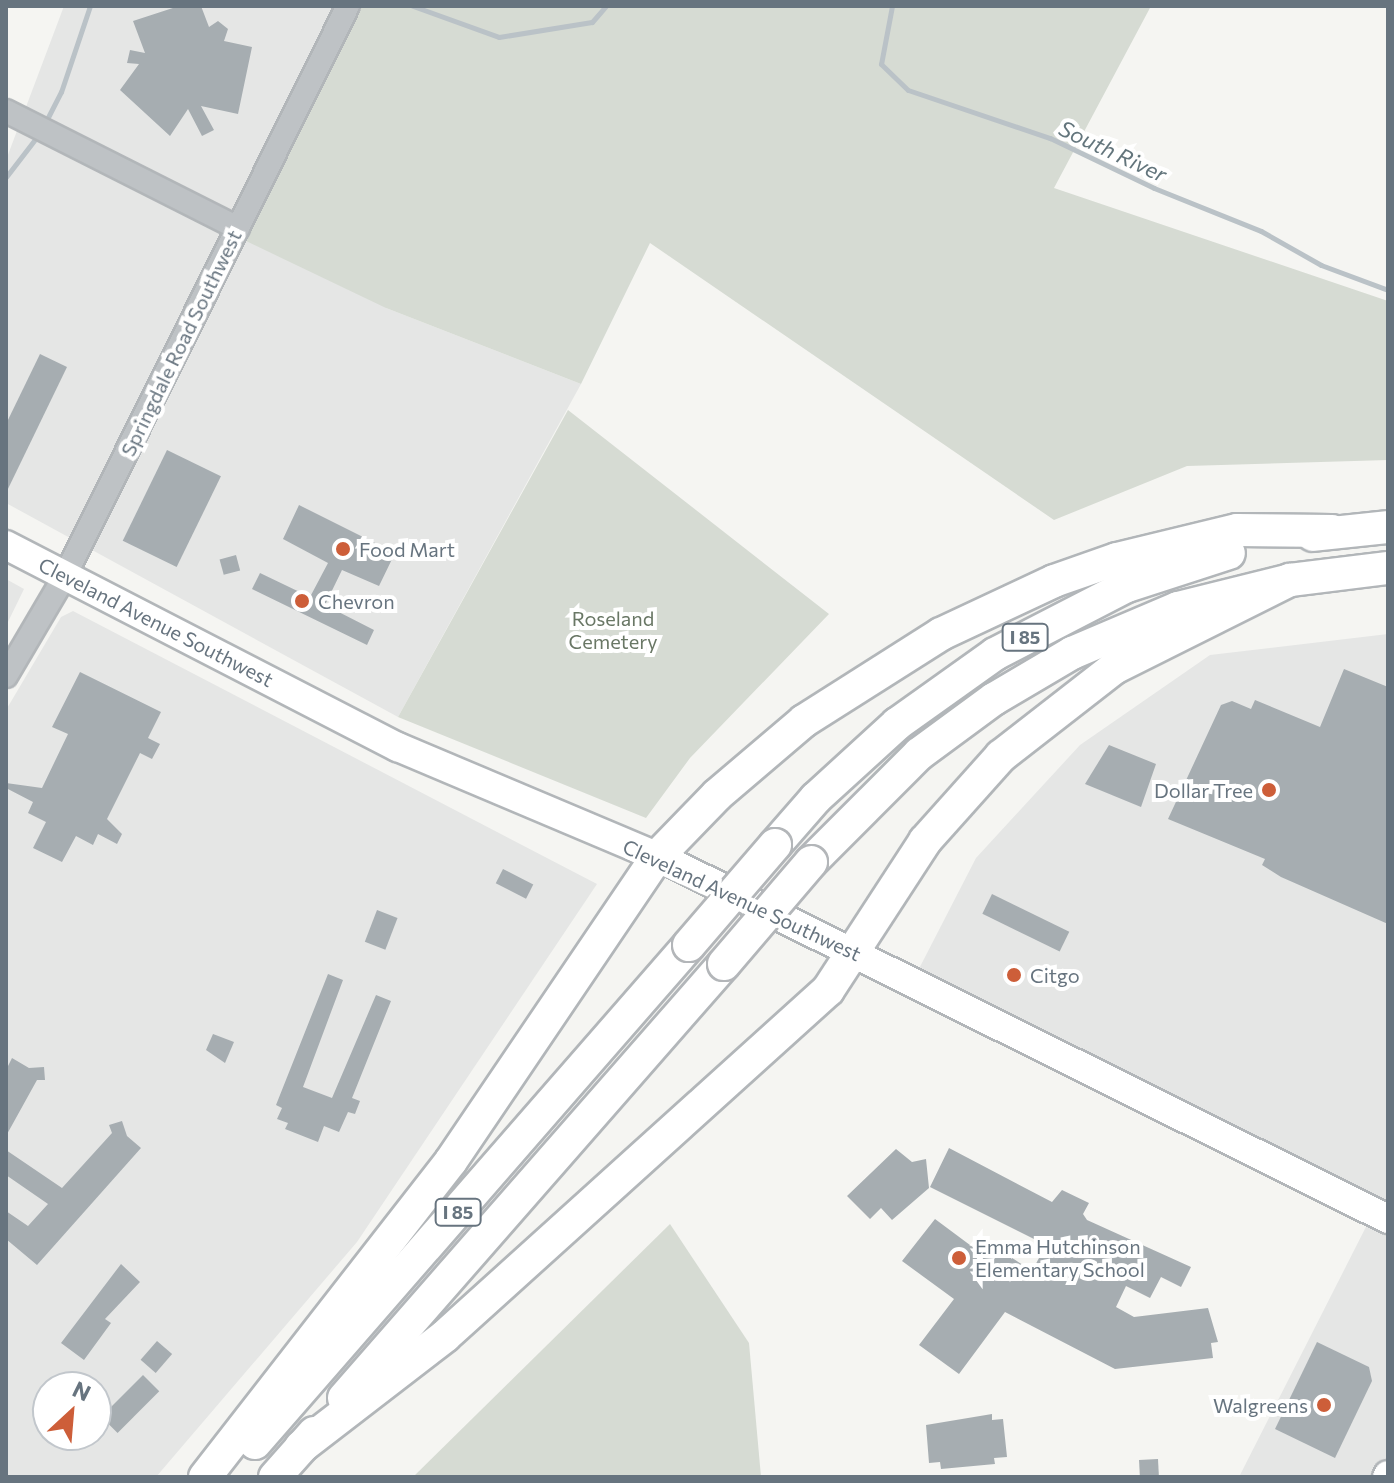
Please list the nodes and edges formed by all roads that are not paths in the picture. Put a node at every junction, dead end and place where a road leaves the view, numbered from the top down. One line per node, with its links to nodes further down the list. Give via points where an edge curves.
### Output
1 (348, 6): 3 (street, Springdale Road Southwest)
2 (6, 111): 3 (street)
3 (238, 228): 8 (street, Springdale Road Southwest)
4 (1388, 527): 5 (highway, I 85)
5 (1332, 531): 11 (highway, via 1278,527 1193,539 1105,563 994,608 892,662 804,721 717,795); 16 (highway, I 85, bridge, via 1196,561 1046,625 945,687 897,724 816,798)
6 (6, 545): 8 (main road, Cleveland Avenue Southwest)
7 (1388, 568): 9 (highway, I 85)
8 (65, 576): 10 (street, Springdale Road Southwest); 11 (main road, Cleveland Avenue Southwest, via 398,747)
9 (1290, 580): 12 (highway, via 1114,668 1001,756 925,841); 14 (highway, I 85, bridge, via 1178,608 1032,674 919,754 811,862)
10 (6, 676)
11 (657, 857): 12 (main road, Cleveland Avenue Southwest); 15 (highway, via 451,1161)
12 (856, 954): 13 (main road, Cleveland Avenue Southwest); 14 (highway, via 828,990 445,1336)
13 (1388, 1219)
14 (301, 1447): 17 (highway, I 85)
15 (205, 1477)
16 (225, 1477)
17 (275, 1477)

